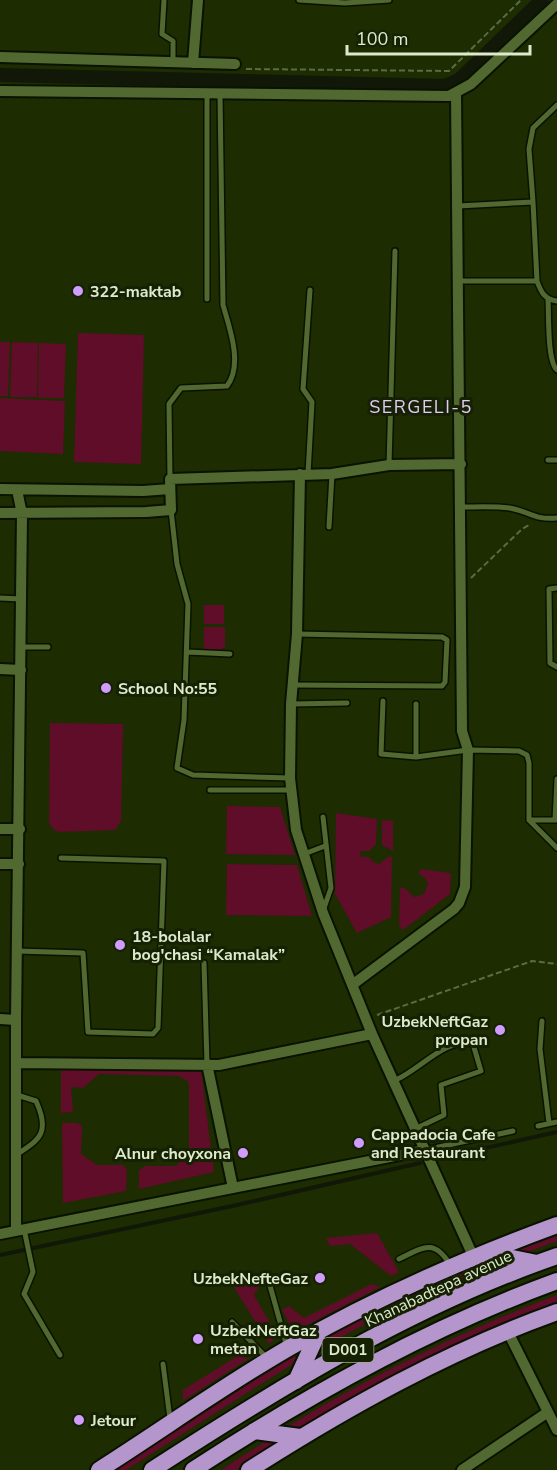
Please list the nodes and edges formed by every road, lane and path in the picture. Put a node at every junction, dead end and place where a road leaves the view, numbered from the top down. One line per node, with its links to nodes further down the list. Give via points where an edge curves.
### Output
1 (164, 0): 8 (lane, via 162,34 173,41)
2 (198, 0): 9 (street)
3 (299, 0): 4 (lane)
4 (389, 0)
5 (521, 0): 10 (path, via 449,71)
6 (557, 4): 12 (street, via 471,84)
7 (0, 57): 8 (street)
8 (172, 62): 9 (street)
9 (194, 63): 10 (street)
10 (238, 66)
11 (0, 91): 13 (street)
12 (456, 93): 14 (street); 17 (street)
13 (207, 94): 14 (street); 22 (lane)
14 (220, 94): 32 (lane, via 223,305 232,336 234,376 227,386 181,388 169,404)
15 (557, 105): 16 (lane, via 533,128 529,150)
16 (533, 202): 17 (lane); 20 (lane)
17 (458, 206): 19 (street)
18 (394, 250): 29 (lane)
19 (459, 281): 20 (lane); 28 (street)
20 (537, 281): 23 (lane)
21 (310, 290): 30 (lane, via 303,389 312,402)
22 (207, 299)
23 (548, 299): 24 (lane); 25 (lane, via 551,356)
24 (557, 301)
25 (557, 370)
26 (548, 460): 27 (lane)
27 (557, 460)
28 (461, 464): 29 (street); 35 (street)
29 (389, 465): 31 (street)
30 (304, 474): 31 (street); 32 (street); 46 (street)
31 (332, 474): 41 (lane)
32 (170, 484): 34 (street, via 143,491); 36 (street)
33 (0, 489): 34 (street)
34 (17, 490): 38 (street)
35 (461, 507): 40 (lane, via 506,507); 42 (street)
36 (171, 510): 38 (street); 49 (lane, via 177,564 188,604)
37 (0, 513): 38 (street)
38 (22, 514): 45 (street)
39 (557, 518): 40 (lane)
40 (539, 519): 42 (path, via 522,529)
41 (329, 526)
42 (461, 587): 59 (street, via 462,731)
43 (557, 588): 51 (lane, via 549,589 550,663)
44 (0, 598): 45 (lane)
45 (21, 598): 47 (street)
46 (297, 634): 54 (street); 54 (lane, via 442,637 447,640 445,682 442,686)
47 (21, 647): 48 (lane); 53 (street)
48 (48, 647)
49 (187, 652): 50 (lane); 61 (lane, via 177,768 193,776)
50 (230, 654)
51 (557, 667)
52 (0, 669): 53 (street)
53 (21, 670): 69 (street)
54 (293, 685): 57 (street)
55 (383, 701): 60 (lane, via 381,754)
56 (347, 703): 57 (lane)
57 (291, 704): 61 (street)
58 (416, 704): 60 (lane)
59 (468, 750): 60 (lane); 66 (lane, via 519,751 527,755); 80 (street, via 465,887 459,903)
60 (416, 757)
61 (290, 778): 64 (street)
62 (557, 779): 67 (lane)
63 (210, 790): 64 (lane)
64 (291, 790): 72 (street)
65 (323, 817): 70 (lane)
66 (529, 820): 67 (lane); 71 (lane)
67 (556, 820)
68 (0, 829): 69 (street)
69 (20, 829): 75 (street)
70 (325, 846): 72 (lane); 76 (lane, via 331,888)
71 (557, 848)
72 (302, 855): 76 (street)
73 (61, 858): 77 (lane, via 164,861 158,1028 153,1034 88,1032 83,953)
74 (0, 864): 75 (street)
75 (19, 864): 77 (street)
76 (323, 913): 80 (street)
77 (17, 951): 83 (street)
78 (204, 963): 87 (lane)
79 (557, 964): 82 (path, via 532,961)
80 (352, 985): 82 (street)
81 (0, 1019): 83 (street)
82 (366, 1019): 85 (street)
83 (16, 1020): 86 (street)
84 (542, 1021): 91 (lane, via 540,1049)
85 (372, 1034): 87 (street, via 219,1065); 88 (street)
86 (16, 1063): 87 (street); 89 (street)
87 (207, 1064): 97 (street)
88 (393, 1081): 93 (street); 93 (lane, via 420,1067 429,1056 462,1043 473,1044 481,1071 441,1085 444,1115)
89 (16, 1094): 96 (street); 96 (lane, via 36,1101 43,1129 39,1140)
90 (557, 1122): 91 (lane)
91 (549, 1123): 92 (lane)
92 (538, 1126)
93 (415, 1129): 95 (street)
94 (513, 1131): 95 (lane)
95 (425, 1150): 97 (street); 101 (street)
96 (16, 1155): 99 (street)
97 (233, 1188): 99 (street)
98 (557, 1225): 101 (highway)
99 (20, 1230): 100 (street); 113 (lane, via 27,1240 33,1272 24,1294)
100 (0, 1234)
101 (480, 1255): 104 (highway); 105 (highway)
102 (557, 1256): 104 (highway, Khanabadtepa avenue / D001)
103 (399, 1259): 105 (lane, via 433,1247 442,1251)
104 (537, 1263): 116 (highway, Khanabadtepa avenue / D001, via 410,1318)
105 (452, 1267): 110 (highway)
106 (557, 1281): 120 (highway, D001, via 411,1343)
107 (269, 1282): 112 (lane)
108 (557, 1312): 111 (highway)
109 (232, 1322): 114 (lane)
110 (319, 1331): 112 (highway); 116 (highway)
111 (508, 1332): 117 (street); 121 (highway, via 393,1385)
112 (287, 1349): 114 (highway)
113 (60, 1355)
114 (269, 1360): 118 (highway)
115 (163, 1364): 118 (lane)
116 (296, 1381): 123 (highway, Khanabadtepa avenue / D001)
117 (548, 1412): 119 (street); 126 (street)
118 (171, 1424): 122 (highway)
119 (557, 1430)
120 (254, 1431): 121 (highway); 124 (highway, D001)
121 (300, 1437): 125 (highway)
122 (99, 1470)
123 (152, 1470)
124 (193, 1470)
125 (249, 1470)
126 (462, 1470)

